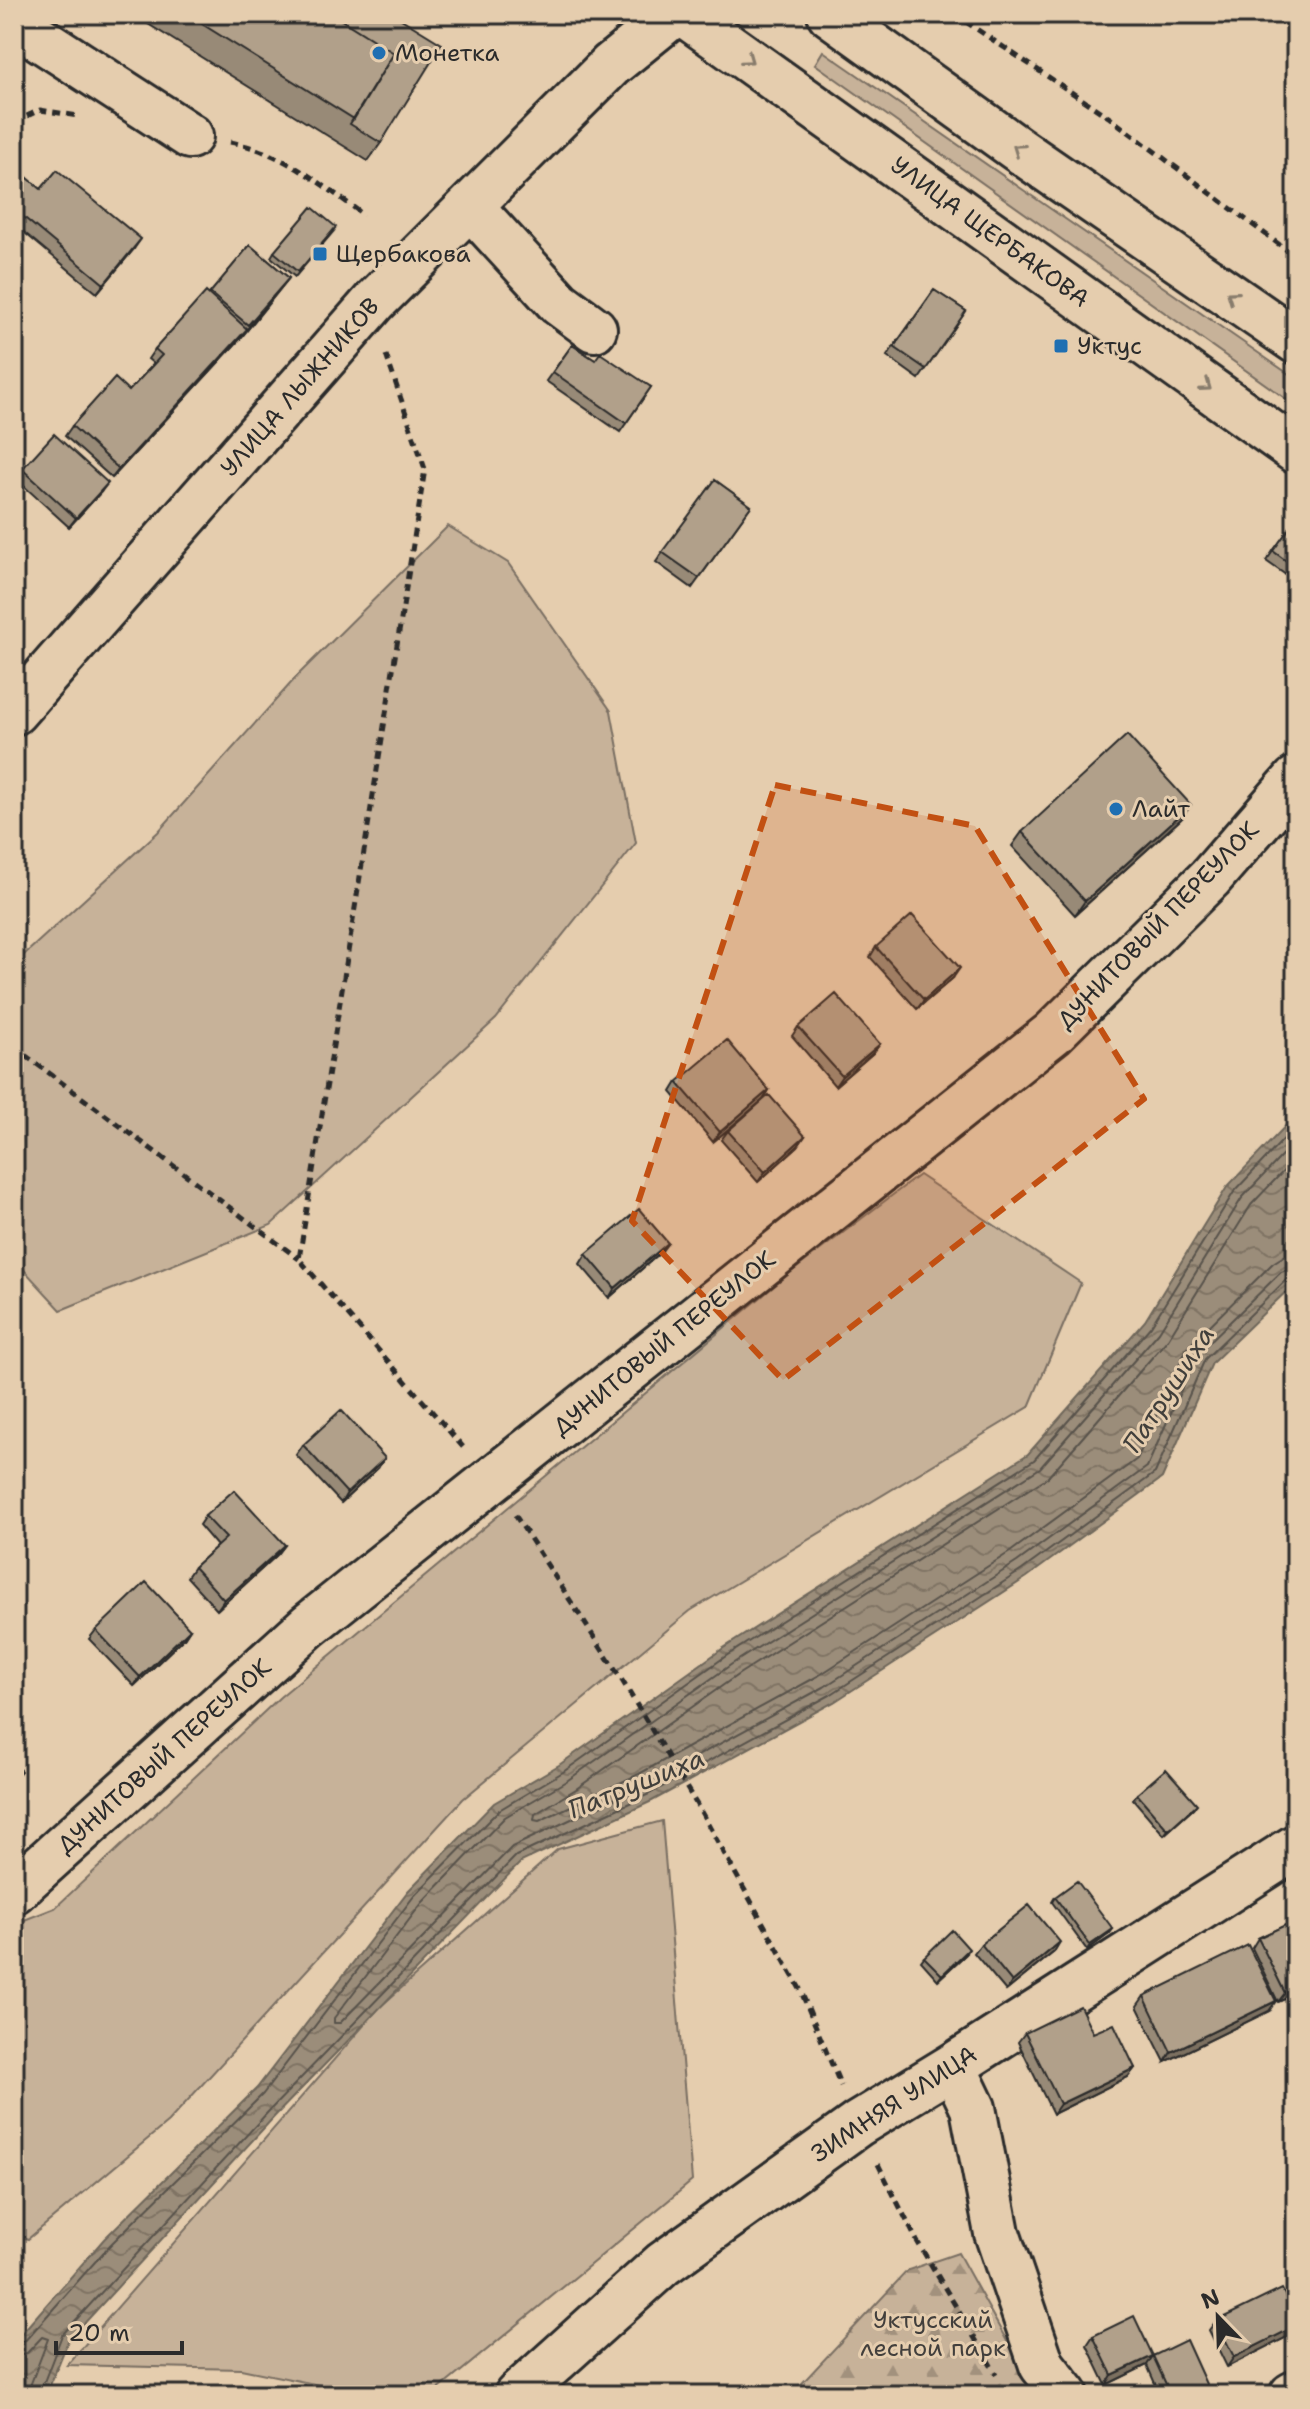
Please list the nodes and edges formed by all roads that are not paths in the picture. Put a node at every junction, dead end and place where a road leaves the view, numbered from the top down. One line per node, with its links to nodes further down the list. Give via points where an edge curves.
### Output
1 (674, 14): 6 (street, УЛИЦА ЛЫЖНИКОВ, via 611,65)
2 (684, 14): 9 (street, УЛИЦА ЩЕРБАКОВА, one-way to 9)
3 (830, 14): 8 (street, one-way to 3)
4 (14, 22): 5 (street)
5 (190, 136)
6 (471, 207): 7 (street, via 559,303); 10 (street, УЛИЦА ЛЫЖНИКОВ, via 375,301)
7 (594, 329)
8 (1296, 341)
9 (1296, 451)
10 (14, 712)
11 (1296, 779): 13 (street, ДУНИТОВЫЙ ПЕРЕУЛОК, via 1210,878 1053,1033 308,1626)
12 (1296, 1847): 14 (street, ЗИМНЯЯ УЛИЦА)
13 (14, 1891)
14 (953, 2066): 15 (street, ЗИМНЯЯ УЛИЦА, via 858,2124 663,2264); 16 (street, via 973,2108 997,2233 1042,2365)
15 (517, 2395)
16 (1066, 2395)

